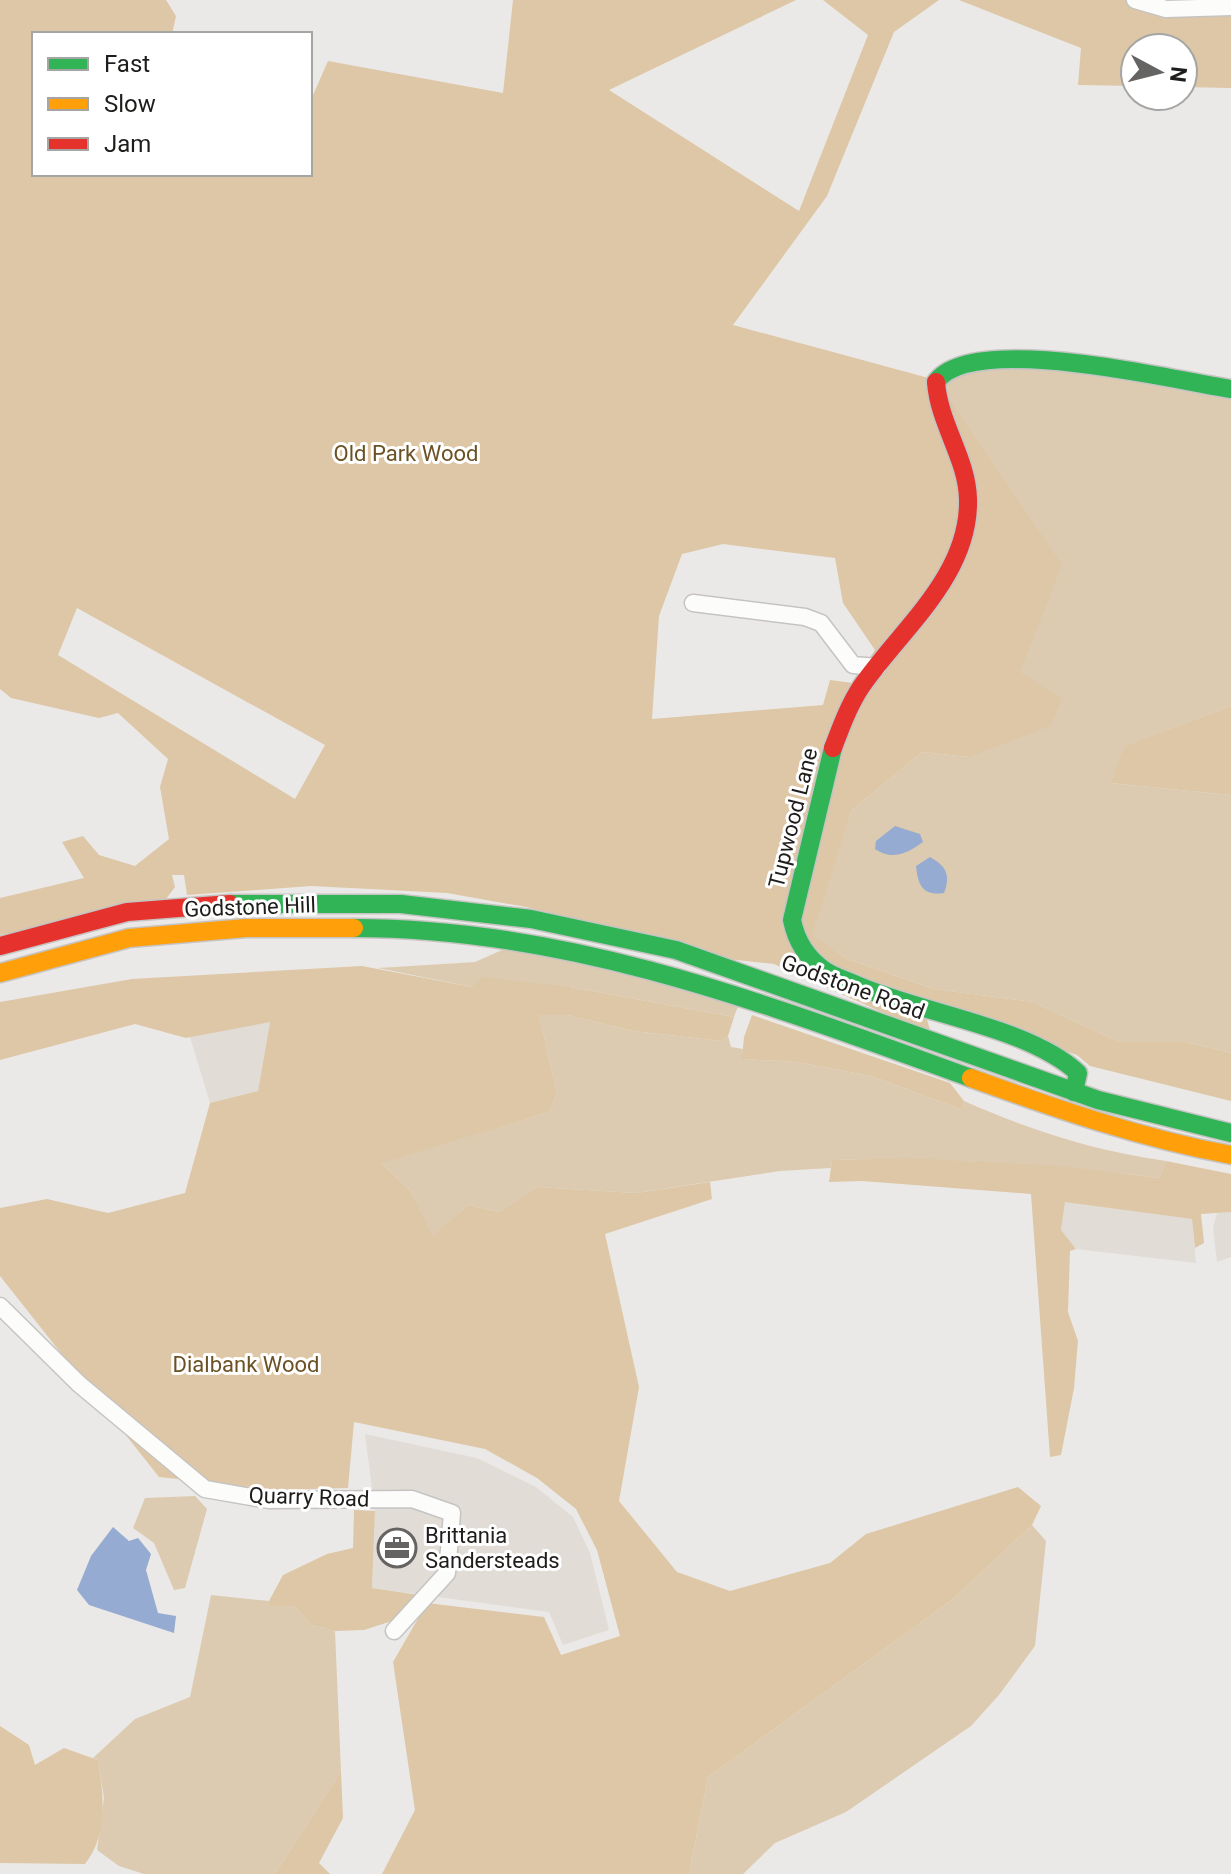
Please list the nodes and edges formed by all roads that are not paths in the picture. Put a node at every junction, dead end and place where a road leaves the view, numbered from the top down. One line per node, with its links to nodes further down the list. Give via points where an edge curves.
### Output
1 (1135, 0): 2 (street, via 1166,9)
2 (1231, 7)
3 (1231, 389): 5 (main road, Tupwood Lane, via 1051,360 1005,358 960,364 936,380 935,397 961,457 967,518 934,593)
4 (693, 603): 5 (street, via 805,617 821,623 853,665)
5 (878, 667): 10 (main road, Tupwood Lane, via 858,691 824,775 792,920 796,940 824,970 880,996 1059,1055 1078,1073)
6 (454, 909): 8 (main road, Godstone Hill, via 249,903 127,912); 10 (main road, Godstone Road, via 531,919 676,950)
7 (505, 940): 9 (main road, Godstone Hill, via 381,928 246,928 129,938); 12 (main road, Godstone Road, via 572,949 740,994 1100,1125)
8 (0, 946)
9 (0, 973)
10 (1074, 1092): 11 (main road, Godstone Road)
11 (1231, 1133)
12 (1231, 1155)
13 (0, 1306): 14 (street, Quarry Road, via 111,1411 205,1489 269,1500 412,1499 452,1513 447,1573)
14 (394, 1631)

